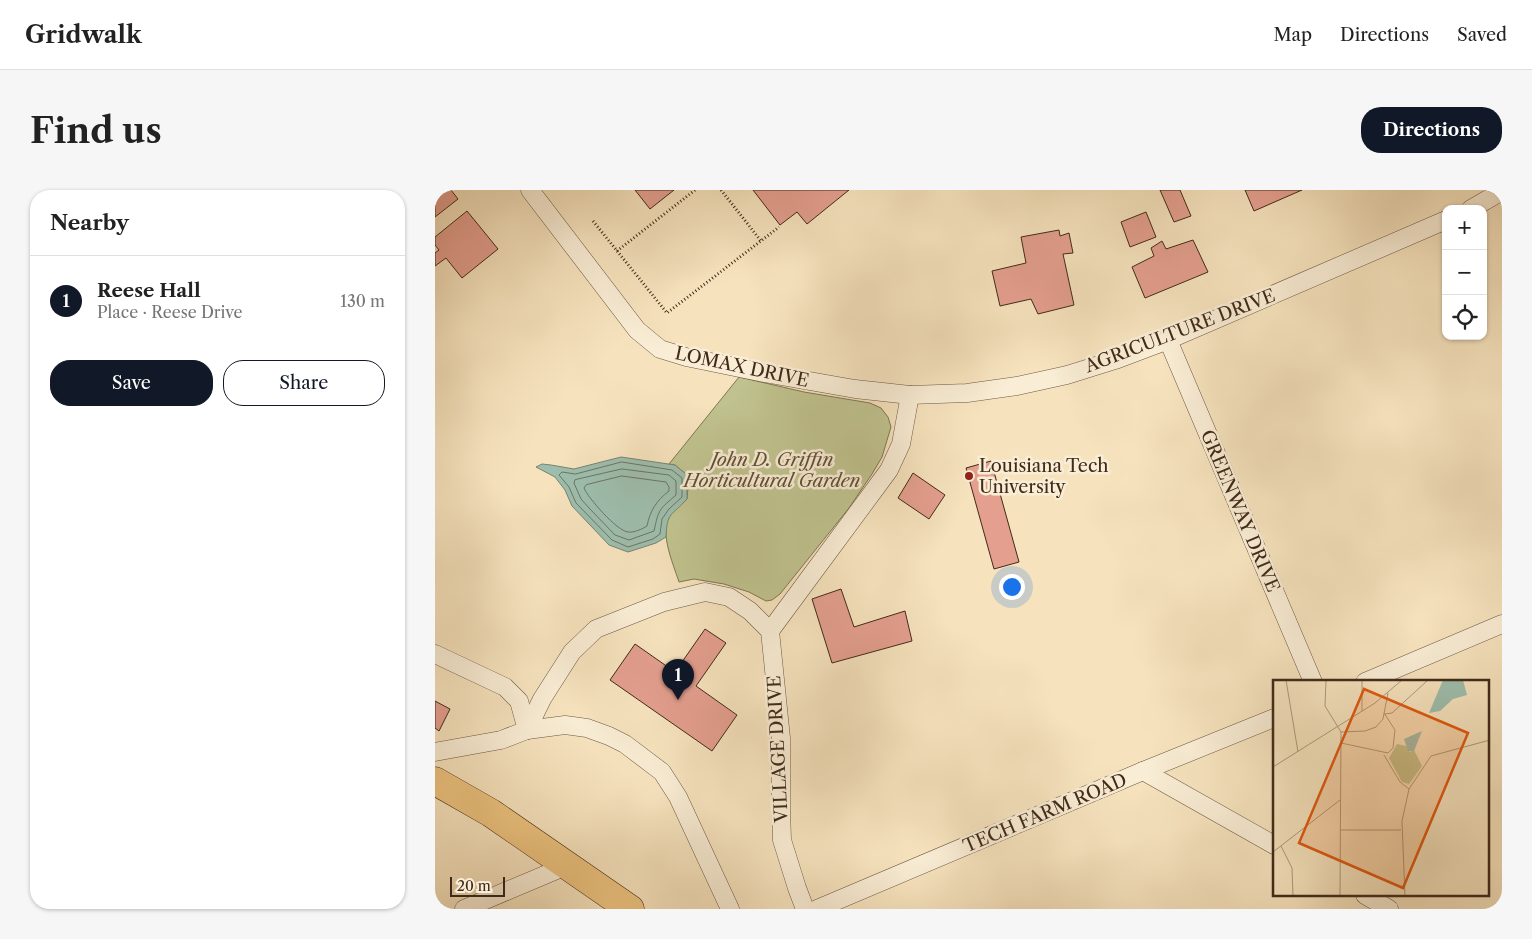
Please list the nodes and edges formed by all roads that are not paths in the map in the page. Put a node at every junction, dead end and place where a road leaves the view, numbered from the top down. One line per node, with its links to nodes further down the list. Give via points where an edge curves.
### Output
1 (529, 190): 6 (street, LOMAX DRIVE, via 637,330 660,349 764,373)
2 (1502, 191): 3 (street)
3 (1478, 205)
4 (1442, 222): 5 (street, AGRICULTURE DRIVE)
5 (1168, 340): 6 (street, AGRICULTURE DRIVE, via 1115,360 1017,386); 10 (street, GREENWAY DRIVE)
6 (911, 396): 8 (street, via 901,444 889,470)
7 (1502, 624): 11 (street)
8 (770, 631): 13 (street, via 750,610 729,597 705,592 664,602 596,629 571,652); 23 (street, VILLAGE DRIVE, via 781,738 783,840)
9 (435, 654): 13 (street, via 505,687 519,700)
10 (1312, 680)
11 (1370, 680)
12 (1273, 719): 15 (street, TECH FARM ROAD)
13 (527, 730): 14 (street, via 501,740); 22 (street, via 565,725 587,728 625,744 662,772 678,797)
14 (435, 752)
15 (1143, 771): 17 (street); 24 (street, TECH FARM ROAD)
16 (435, 781): 18 (main road, via 491,814)
17 (1273, 844)
18 (566, 866): 20 (street); 21 (main road)
19 (1367, 896): 25 (street)
20 (464, 909)
21 (630, 909)
22 (730, 909)
23 (805, 909)
24 (817, 909)
25 (1389, 909)

